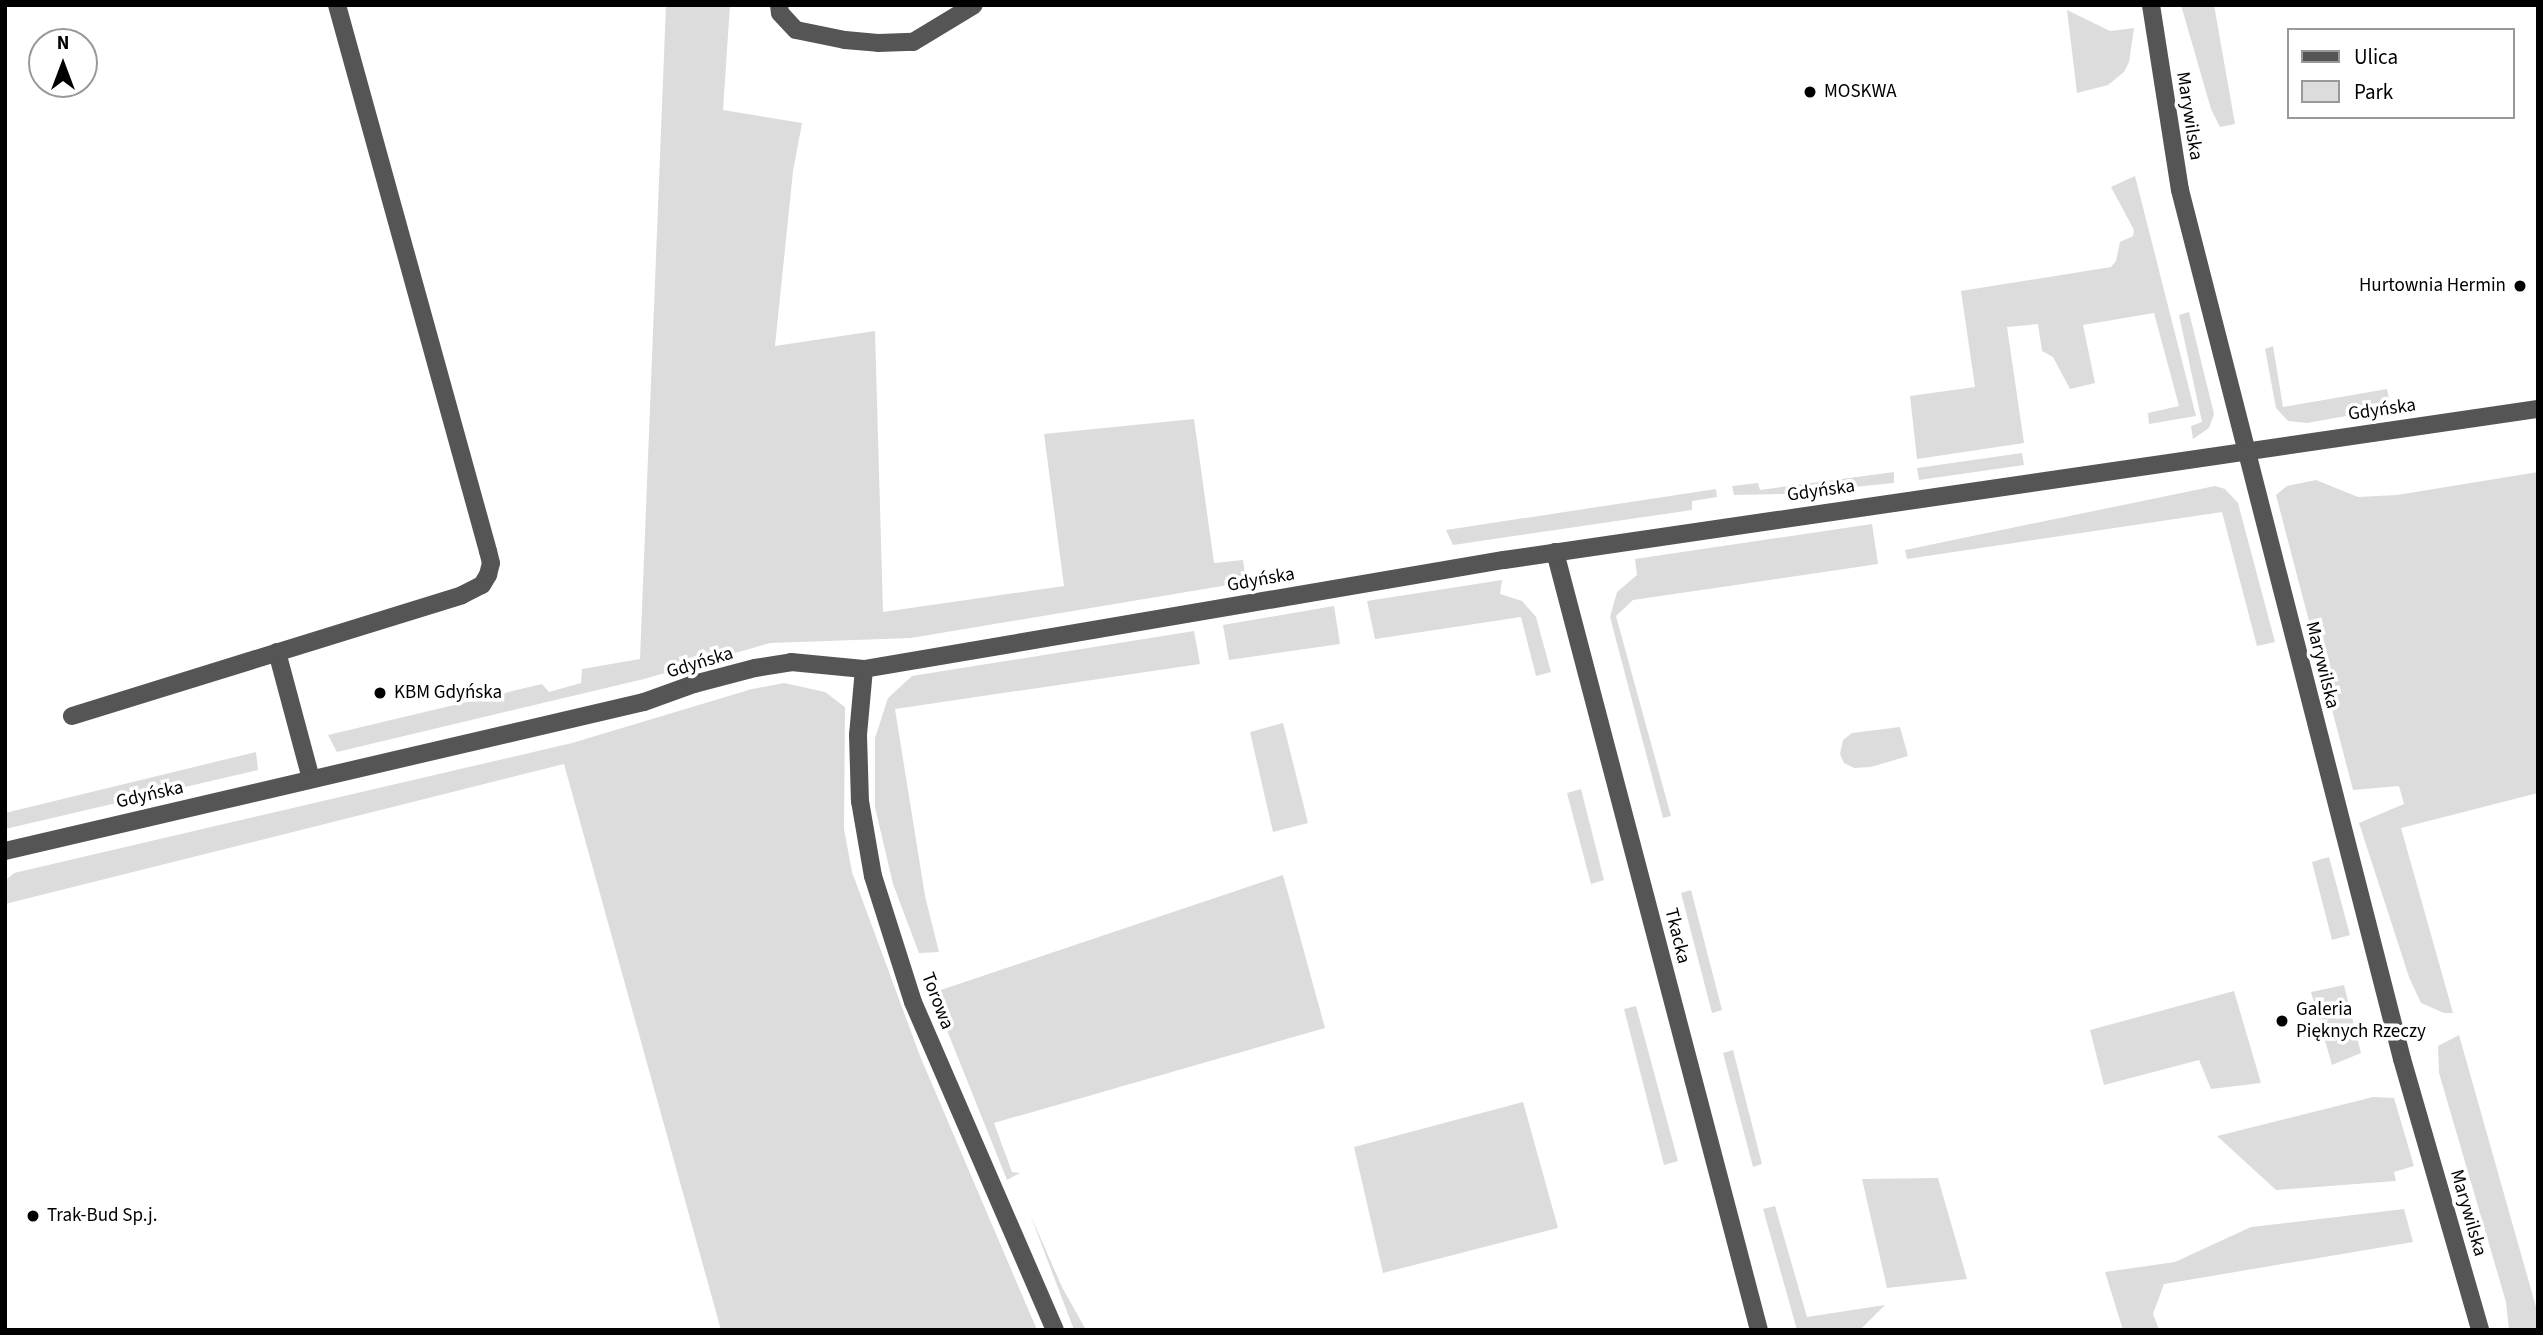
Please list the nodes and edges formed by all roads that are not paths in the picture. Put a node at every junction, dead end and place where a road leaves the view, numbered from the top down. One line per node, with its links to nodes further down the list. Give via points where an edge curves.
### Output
1 (337, 5): 8 (street, via 491,563 482,585 462,595)
2 (779, 5): 3 (street, via 786,22 809,34 897,43 930,34)
3 (974, 5)
4 (2151, 5): 6 (street, Marywilska, via 2180,190)
5 (2538, 409): 6 (street, Gdyńska)
6 (2245, 450): 7 (street, Gdyńska); 15 (street, Marywilska, via 2402,1059)
7 (1555, 552): 9 (street, Gdyńska); 14 (street, Tkacka)
8 (277, 652): 10 (street); 11 (street)
9 (864, 669): 11 (street, Gdyńska, via 791,662 755,668 645,702); 13 (street, Torowa, via 858,735 860,801 873,876 913,1002)
10 (72, 716)
11 (312, 779): 12 (street, Gdyńska)
12 (5, 851)
13 (1055, 1330)
14 (1759, 1330)
15 (2480, 1330)

